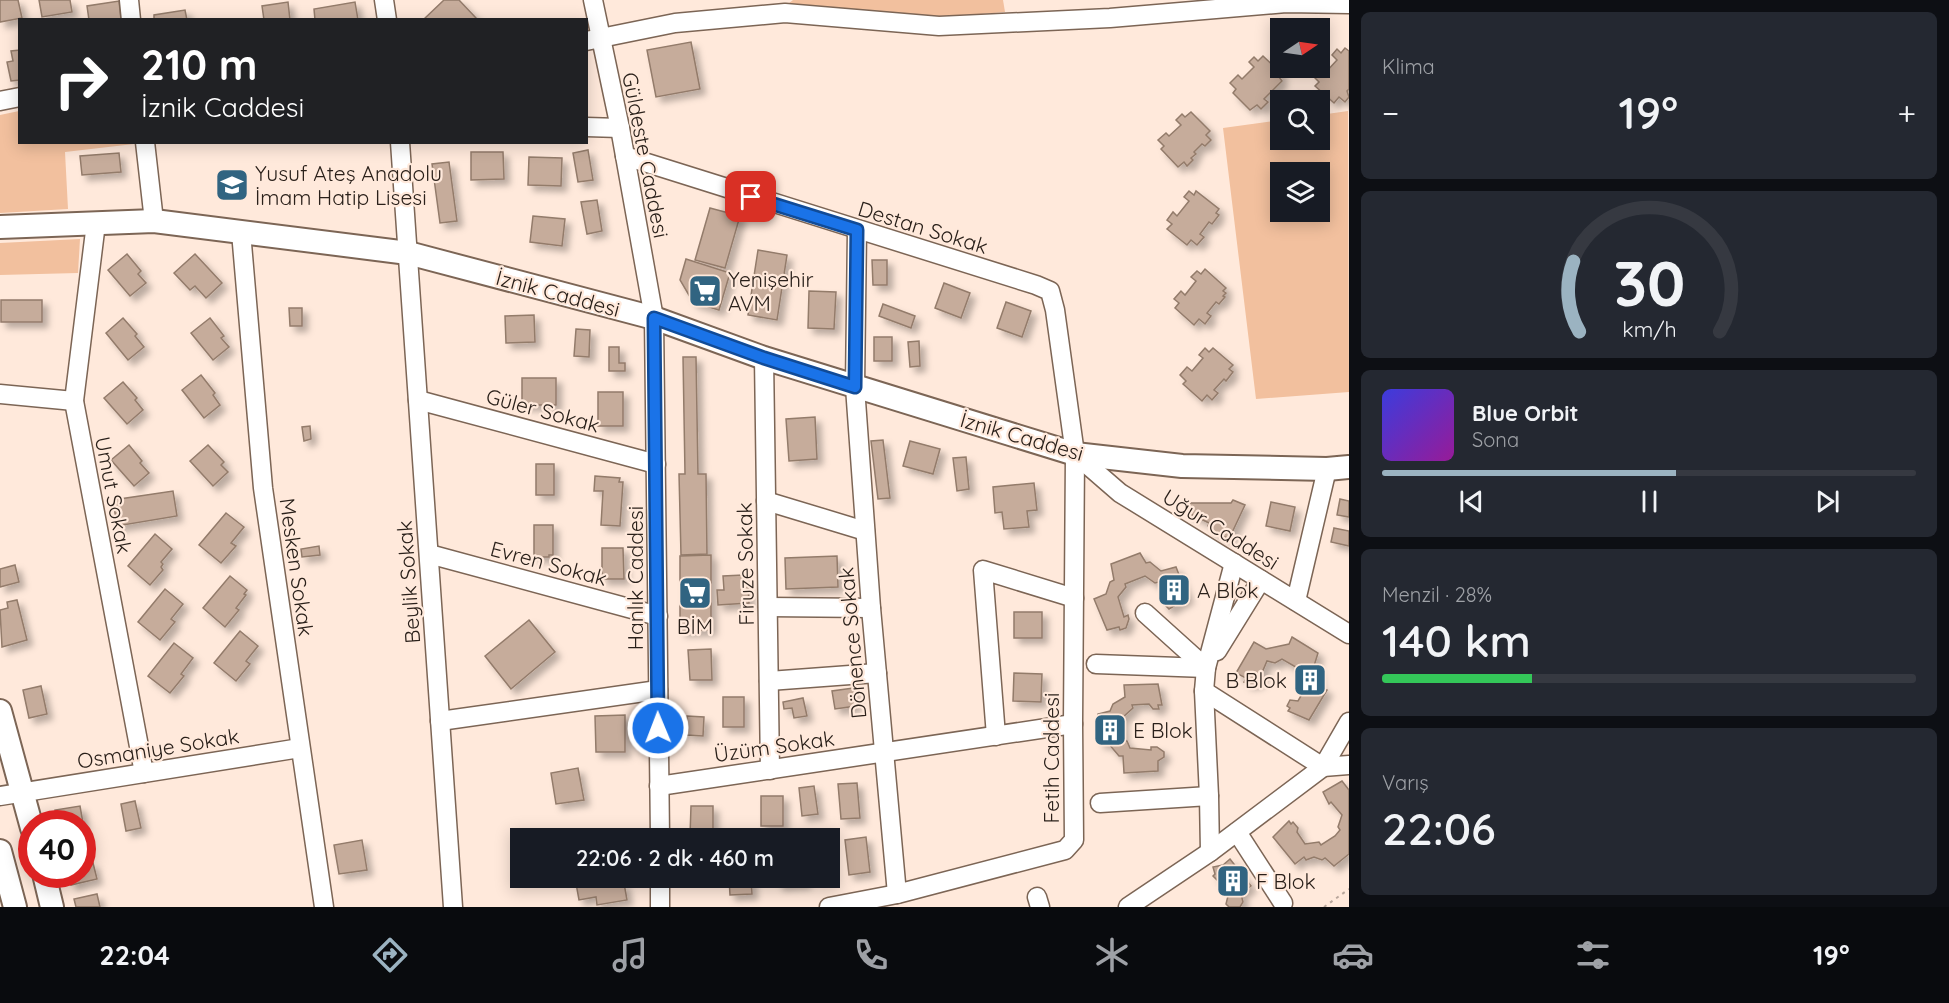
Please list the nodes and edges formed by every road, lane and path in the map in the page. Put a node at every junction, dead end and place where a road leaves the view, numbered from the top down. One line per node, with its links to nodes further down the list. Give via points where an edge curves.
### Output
1 (129, 0): 8 (street)
2 (384, 0): 9 (street)
3 (593, 0): 10 (street, Güldeste Caddesi)
4 (1285, 2): 5 (street); 7 (street)
5 (1349, 4)
6 (784, 6): 7 (street, via 939,26 1110,18); 10 (street)
7 (1159, 7)
8 (131, 18)
9 (387, 18)
10 (594, 40): 14 (street, Güldeste Caddesi)
11 (18, 97): 12 (street)
12 (0, 101)
13 (588, 127): 14 (street)
14 (620, 128): 17 (street, Güldeste Caddesi)
15 (145, 144): 18 (street)
16 (400, 144): 23 (street, Beylik Sokak)
17 (625, 156): 21 (street, Destan Sokak); 24 (street, Güldeste Caddesi)
18 (154, 222): 19 (main road, İznik Caddesi); 22 (main road, İznik Caddesi)
19 (96, 223): 20 (main road, İznik Caddesi); 29 (street, Umut Sokak)
20 (0, 227)
21 (857, 230): 26 (street, Dönence Sokak); 30 (street, Destan Sokak, via 1050,291)
22 (242, 232): 23 (main road, İznik Caddesi); 56 (street, Mesken Sokak, via 263,489)
23 (408, 253): 24 (main road, İznik Caddesi); 28 (street, Beylik Sokak)
24 (654, 318): 25 (main road, İznik Caddesi); 31 (street, Hanlık Caddesi)
25 (764, 358): 26 (main road, İznik Caddesi); 33 (street, Firuze Sokak)
26 (855, 387): 30 (main road, İznik Caddesi); 34 (street, Dönence Sokak)
27 (0, 394): 29 (street)
28 (418, 400): 31 (street, Güler Sokak); 35 (street, Beylik Sokak)
29 (74, 401): 61 (street, Umut Sokak)
30 (1075, 454): 32 (main road, İznik Caddesi, via 1182,466); 36 (street, Uğur Caddesi, via 1120,493); 38 (street, Fetih Caddesi)
31 (656, 464): 43 (street, Hanlık Caddesi)
32 (1338, 469): 39 (street)
33 (766, 501): 34 (street); 40 (street, Firuze Sokak)
34 (865, 531): 41 (street, Dönence Sokak)
35 (429, 554): 43 (street, Evren Sokak); 52 (street, Beylik Sokak)
36 (1234, 563): 37 (street, Uğur Caddesi); 46 (street)
37 (1261, 580): 39 (street, Uğur Caddesi); 46 (street)
38 (1074, 598): 54 (street, Fetih Caddesi); 55 (street, via 983,570)
39 (1296, 601): 44 (street, Uğur Caddesi)
40 (768, 607): 41 (street); 48 (street, Firuze Sokak)
41 (871, 608): 47 (street, Dönence Sokak)
42 (1145, 613): 46 (street)
43 (658, 616): 49 (street, Hanlık Caddesi)
44 (1349, 634)
45 (1096, 664): 46 (street)
46 (1206, 668): 50 (street)
47 (877, 673): 48 (street); 57 (street, Dönence Sokak)
48 (769, 681): 60 (street, Firuze Sokak)
49 (658, 690): 52 (street); 62 (street, Hanlık Caddesi)
50 (1204, 691): 59 (street); 64 (street)
51 (0, 711): 63 (main road)
52 (440, 721): 79 (street, Beylik Sokak)
53 (1349, 722): 59 (street)
54 (1073, 724): 55 (street, Üzüm Sokak); 74 (street, Fetih Caddesi, via 1074,840 1065,850)
55 (996, 736): 57 (street, Üzüm Sokak)
56 (300, 748): 61 (street, Osmaniye Sokak); 78 (street, Mesken Sokak)
57 (883, 753): 60 (street, Üzüm Sokak); 74 (street, Dönence Sokak)
58 (1349, 765): 59 (street)
59 (1323, 767): 68 (street)
60 (770, 770): 62 (street, Üzüm Sokak)
61 (144, 773): 63 (street, Osmaniye Sokak)
62 (659, 786): 67 (street, Hanlık Caddesi)
63 (11, 794): 66 (main road)
64 (1209, 796): 65 (street); 70 (street)
65 (1100, 802)
66 (21, 810)
67 (660, 828)
68 (1237, 832): 70 (street); 75 (street)
69 (0, 851): 76 (main road)
70 (1210, 852): 82 (street)
71 (47, 888): 77 (main road)
72 (660, 888): 80 (street)
73 (1349, 889): 83 (path)
74 (897, 894): 81 (street, Fetih Caddesi)
75 (1283, 903)
76 (15, 907)
77 (52, 907)
78 (324, 907)
79 (453, 907)
80 (660, 907)
81 (829, 907)
82 (1128, 907)
83 (1324, 907)

